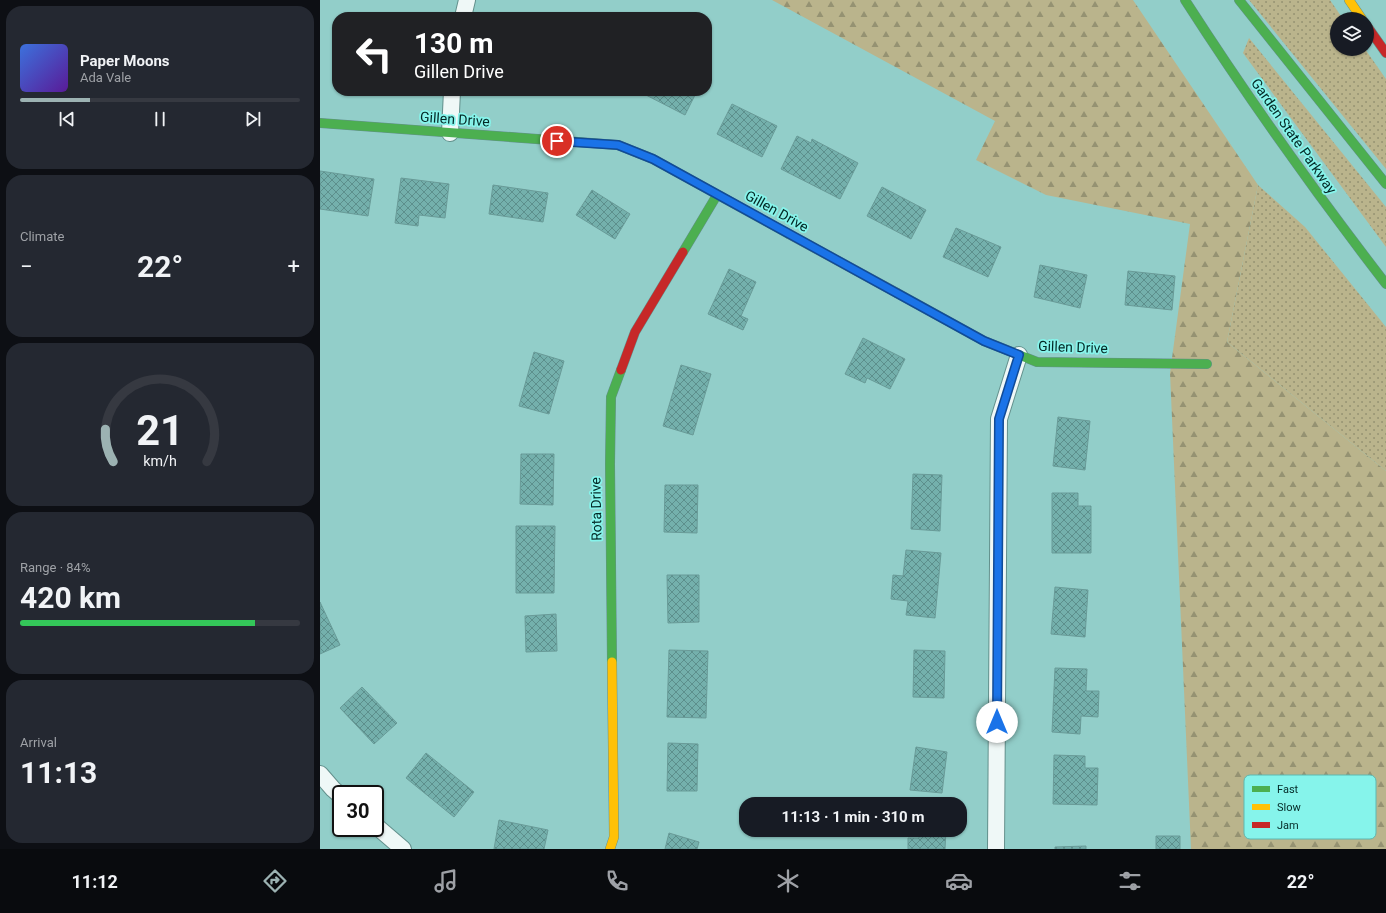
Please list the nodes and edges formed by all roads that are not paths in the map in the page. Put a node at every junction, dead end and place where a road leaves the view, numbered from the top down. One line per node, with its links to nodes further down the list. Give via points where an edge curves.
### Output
1 (467, 0): 5 (street)
2 (1185, 0): 14 (main road, Garden State Parkway, via 1277,138)
3 (1239, 0): 12 (main road)
4 (1349, 0): 6 (main road)
5 (464, 12)
6 (1357, 12)
7 (1374, 36): 8 (main road)
8 (1386, 53)
9 (452, 96): 11 (street)
10 (320, 123): 11 (main road, Gillen Drive)
11 (450, 133): 13 (main road, Gillen Drive, via 618,145 653,159)
12 (1386, 184)
13 (717, 195): 15 (main road, Gillen Drive, via 984,341); 21 (main road, Rota Drive, via 635,332 611,397 614,837)
14 (1386, 284)
15 (1019, 355): 16 (main road, Gillen Drive, via 1037,362); 22 (street, via 999,419)
16 (1207, 364)
17 (320, 774): 18 (street)
18 (332, 788)
19 (384, 833): 20 (street)
20 (403, 849)
21 (610, 849)
22 (996, 849)

